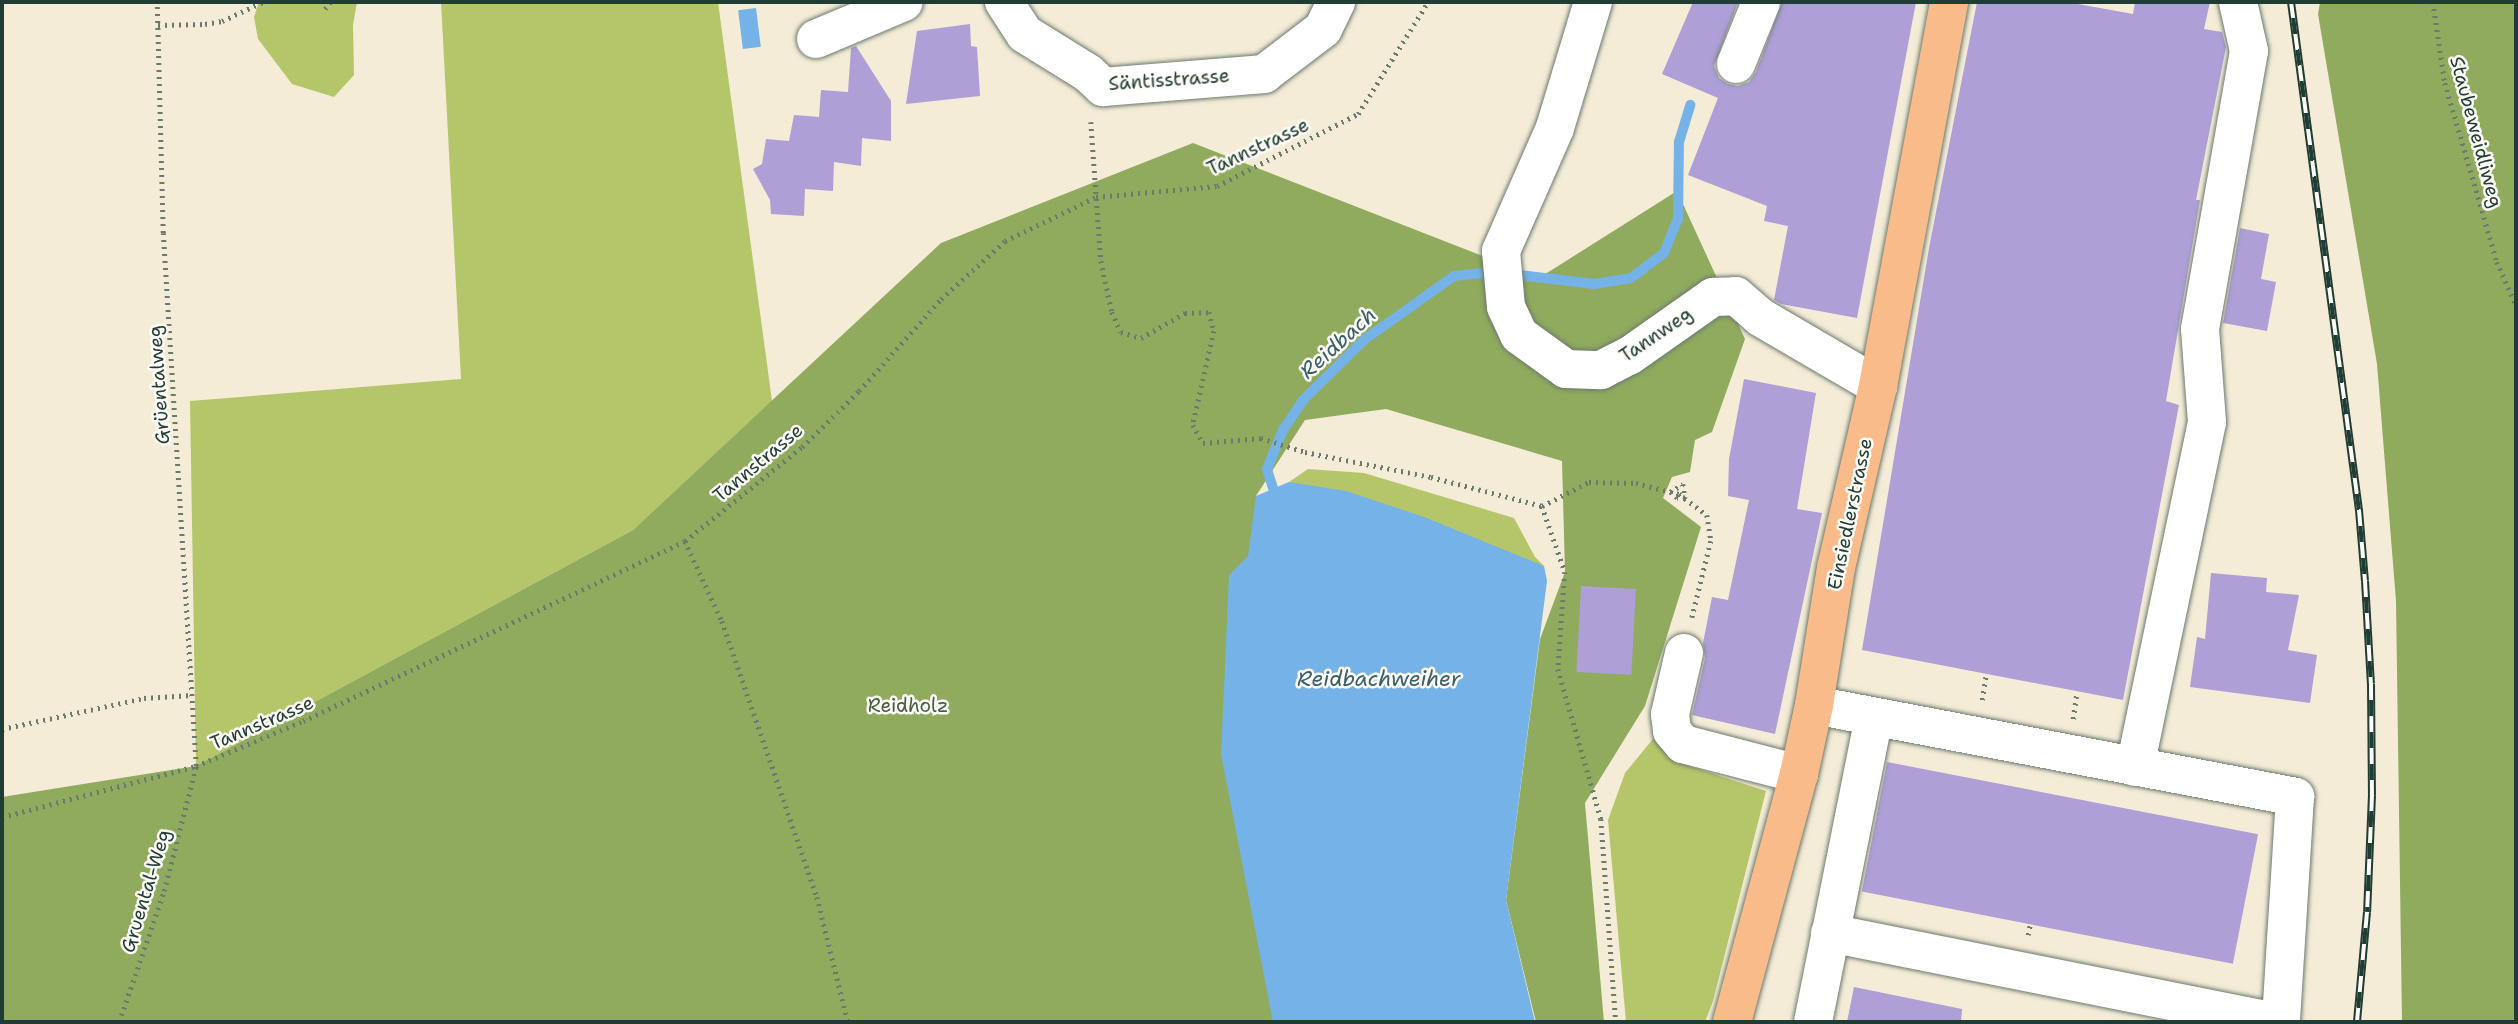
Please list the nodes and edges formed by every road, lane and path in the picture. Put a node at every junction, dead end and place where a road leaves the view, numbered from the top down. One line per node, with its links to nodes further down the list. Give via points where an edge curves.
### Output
1 (157, 2): 14 (path, Grüentalweg)
2 (263, 2): 14 (path, via 222,21)
3 (330, 2): 13 (path)
4 (904, 2): 15 (street)
5 (1004, 2): 17 (street, Säntisstrasse, via 1025,34)
6 (1336, 2): 17 (street, Säntisstrasse, via 1323,29 1264,74 1103,87)
7 (1428, 2): 18 (path, Tannstrasse, via 1358,114 1217,186)
8 (1593, 2): 20 (street, Tannweg, via 1555,128 1501,251 1506,307 1519,335 1566,369 1601,370 1713,298 1736,296 1760,317)
9 (1761, 2): 16 (street)
10 (1949, 2): 20 (main road, Einsiedlerstrasse)
11 (2238, 2): 35 (street, via 2249,51 2200,329 2207,422)
12 (2434, 2): 19 (path, Staubeweidliweg, via 2445,83 2497,262)
13 (325, 9)
14 (158, 25): 28 (path, Grüentalweg, via 163,233)
15 (816, 38)
16 (1736, 64)
17 (1088, 73): 18 (path)
18 (1096, 197): 23 (path, via 1101,261 1121,332 1141,338 1185,313 1209,312 1214,331 1193,425 1203,443 1261,438); 24 (path, Tannstrasse, via 1005,241 941,299 802,447)
19 (2516, 305)
20 (1878, 386): 29 (main road, Einsiedlerstrasse, via 1836,568)
21 (1670, 492): 22 (path); 22 (path, via 1683,484); 23 (path, via 1636,483 1589,482)
22 (1685, 498): 25 (path, via 1707,515 1711,541)
23 (1542, 506): 41 (path, via 1565,572 1558,669 1601,819)
24 (685, 541): 34 (path, Tannstrasse, via 303,721); 40 (path, via 722,621 808,871)
25 (1684, 653): 36 (street, via 1670,714 1672,731 1683,744)
26 (1986, 674): 31 (path)
27 (2077, 692): 30 (path)
28 (192, 695): 33 (path, via 144,698); 34 (path, Grüentalweg)
29 (1814, 705): 32 (street); 36 (main road, Einsiedlerstrasse)
30 (2074, 708)
31 (1979, 714)
32 (1874, 717): 35 (street); 38 (street)
33 (2, 729)
34 (196, 766): 37 (path, Tannstrasse); 39 (path, Gruental-Weg, via 164,891)
35 (2135, 767): 45 (street, via 2295,797)
36 (1799, 774): 42 (main road, Einsiedlerstrasse)
37 (2, 817)
38 (1829, 933): 43 (street); 44 (street)
39 (119, 1022)
40 (848, 1022)
41 (1616, 1022)
42 (1732, 1022)
43 (1813, 1022)
44 (2274, 1022)
45 (2281, 1022)

